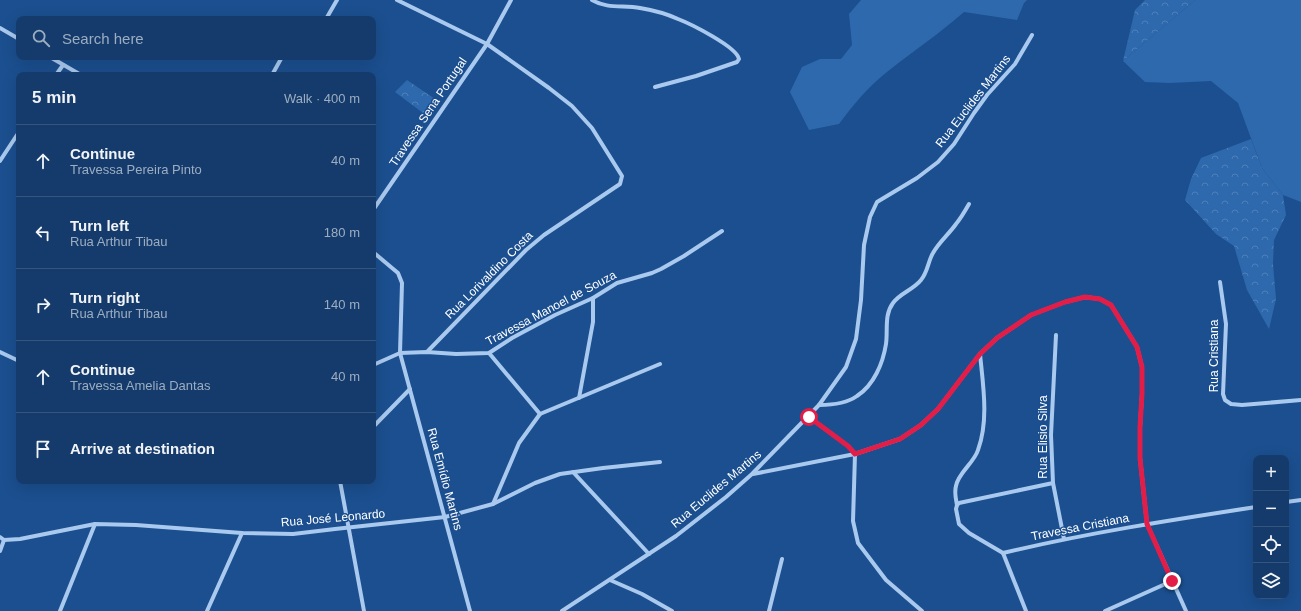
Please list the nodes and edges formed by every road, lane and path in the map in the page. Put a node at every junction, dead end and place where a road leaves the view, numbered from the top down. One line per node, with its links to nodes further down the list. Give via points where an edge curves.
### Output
1 (337, 0): 5 (street)
2 (397, 0): 9 (street)
3 (511, 0): 9 (street, Travessa Sena Portugal)
4 (592, 0): 16 (street, via 604,6 640,8 678,19 705,32 732,49 738,56 737,62)
5 (328, 16)
6 (0, 28): 8 (street)
7 (1032, 35): 37 (street, Rua Euclides Martins, via 1015,64 987,95 954,144 938,162 878,202 870,217 864,245 856,338 846,367)
8 (16, 37)
9 (487, 44): 20 (street, Travessa Sena Portugal); 27 (street, Rua Lorivaldino Costa, via 572,106 592,128 622,176 620,184 526,250)
10 (55, 60): 12 (street)
11 (280, 60): 15 (street)
12 (63, 65): 13 (street); 14 (street)
13 (58, 72)
14 (76, 72)
15 (274, 72)
16 (655, 87)
17 (16, 137): 18 (street)
18 (0, 161)
19 (969, 204): 37 (street, via 933,252 922,280 899,296 890,307 882,358 877,372 866,388 857,397 841,403)
20 (376, 206)
21 (722, 231): 24 (street, Travessa Manoel de Souza, via 662,269 617,283)
22 (376, 255): 28 (street, Rua Emídio Martins, via 398,273 402,282)
23 (1220, 282): 36 (street, Rua Cristiana, via 1226,324 1223,394 1225,400 1242,405)
24 (593, 298): 29 (street, Travessa Manoel de Souza, via 530,328); 35 (street, via 592,322)
25 (1056, 335): 45 (street, Rua Elisio Silva, via 1051,435)
26 (0, 352): 31 (street)
27 (427, 352): 28 (street, Travessa Manoel de Souza); 29 (street, Travessa Manoel de Souza)
28 (400, 353): 32 (street); 34 (street, Rua Emídio Martins)
29 (489, 353): 38 (street)
30 (980, 354): 41 (street, via 938,409 921,425 900,439); 50 (street, via 984,407 982,437 972,463 957,481); 54 (street, via 997,338 1031,315 1065,302 1085,297 1100,299 1111,305 1137,347 1142,367 1140,458)
31 (16, 360)
32 (376, 364)
33 (660, 364): 35 (street)
34 (410, 389): 40 (street); 52 (street, Rua Emídio Martins)
35 (579, 398): 38 (street)
36 (1301, 400)
37 (819, 405): 39 (street, Rua Euclides Martins)
38 (540, 414): 49 (street, via 519,443)
39 (809, 417): 41 (street); 44 (street, Rua Euclides Martins)
40 (376, 423)
41 (855, 454): 44 (street); 72 (street, via 853,521 858,543 886,580)
42 (660, 462): 43 (street, Rua José Leonardo)
43 (573, 472): 49 (street, Rua José Leonardo, via 535,483); 61 (street)
44 (752, 474): 61 (street, Rua Euclides Martins, via 676,536)
45 (1053, 483): 50 (street); 58 (street, Rua Elisio Silva)
46 (341, 484): 55 (street)
47 (1301, 500): 48 (street)
48 (1289, 502)
49 (492, 504): 52 (street, Rua José Leonardo)
50 (957, 505): 60 (street, via 959,524 969,533)
51 (1253, 507): 54 (street, Travessa Cristiana)
52 (445, 516): 55 (street, Rua José Leonardo); 68 (street, Rua Emídio Martins)
53 (95, 524): 56 (street, Rua José Leonardo); 57 (street, Rua José Leonardo, via 20,539); 65 (street)
54 (1147, 524): 58 (street, Travessa Cristiana); 64 (street)
55 (349, 528): 56 (street, Rua José Leonardo, via 293,534); 67 (street)
56 (242, 533): 66 (street)
57 (2, 539): 59 (street)
58 (1064, 539): 60 (street, Travessa Cristiana)
59 (0, 551)
60 (1003, 553): 73 (street)
61 (649, 554): 63 (street, Rua Euclides Martins)
62 (782, 559): 71 (street)
63 (610, 580): 69 (street, Rua Euclides Martins); 70 (street)
64 (1172, 581): 74 (street); 75 (street)
65 (60, 611)
66 (207, 611)
67 (364, 611)
68 (470, 611)
69 (562, 611)
70 (672, 611)
71 (769, 611)
72 (922, 611)
73 (1026, 611)
74 (1105, 611)
75 (1186, 611)

